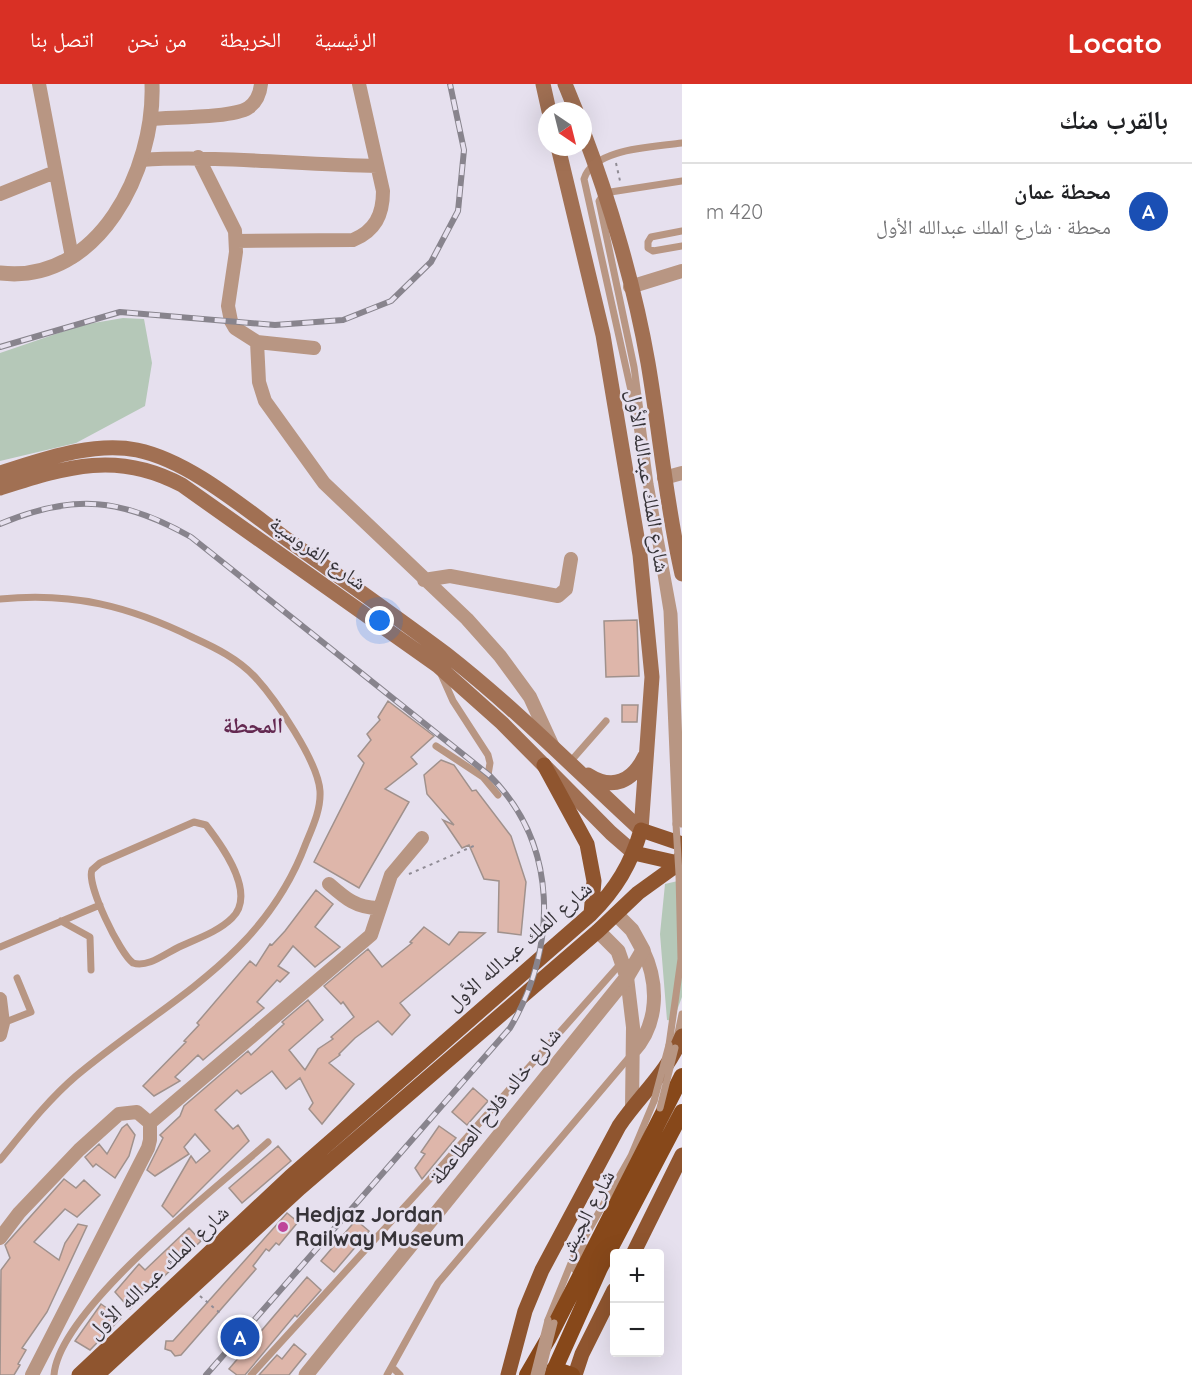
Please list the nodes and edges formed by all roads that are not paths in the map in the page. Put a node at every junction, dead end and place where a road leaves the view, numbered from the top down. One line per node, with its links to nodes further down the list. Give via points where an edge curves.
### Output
1 (39, 84): 17 (street)
2 (152, 84): 9 (street)
3 (261, 84): 9 (street, via 260,94 252,105 235,113)
4 (359, 84): 16 (street)
5 (543, 84): 7 (main road)
6 (565, 84): 8 (main road)
7 (547, 102)
8 (572, 102)
9 (151, 119): 14 (street)
10 (682, 143): 15 (lane)
11 (592, 154): 15 (main road, شارع الملك عبدالله الأول)
12 (560, 156): 42 (main road, شارع الملك عبدالله الأول, via 603,335 640,555 652,677)
13 (198, 157): 14 (street); 16 (street); 22 (street, via 231,219)
14 (141, 160): 24 (street, via 118,210 97,237)
15 (595, 162): 19 (main road, شارع الملك عبدالله الأول); 47 (lane, via 586,173 584,186 630,386 667,611)
16 (377, 166): 22 (street, via 383,205 366,235 353,240)
17 (55, 172): 20 (street); 24 (street)
18 (682, 181): 19 (lane)
19 (604, 193): 27 (main road, شارع الملك عبدالله الأول); 47 (lane, via 599,208 634,367 674,614)
20 (0, 194)
21 (682, 231): 23 (lane, via 651,237 648,242 653,251)
22 (236, 242): 28 (street, via 228,314 235,328)
23 (682, 246)
24 (72, 257): 26 (street, via 33,274)
25 (682, 271): 27 (street)
26 (0, 273)
27 (630, 287): 32 (main road, شارع الملك عبدالله الأول, via 648,361)
28 (257, 342): 29 (street); 36 (street, via 259,382 269,406 331,492)
29 (314, 348)
30 (0, 473): 41 (main road, شارع الفروسية, via 44,460 115,449 148,453 181,467 242,506 447,655)
31 (682, 473): 32 (street)
32 (664, 478): 35 (main road, شارع الملك عبدالله الأول)
33 (0, 488): 38 (main road, شارع الفروسية, via 66,470 108,464 126,464 164,475 203,498)
34 (571, 559): 36 (street, via 566,589 558,596 450,576)
35 (682, 574)
36 (424, 580): 41 (street, via 500,656 530,697)
37 (0, 599): 78 (lane, via 42,597 118,607 161,622 234,659 277,705 316,772 320,790 319,807 295,871 252,934 220,966 75,1077)
38 (438, 666): 44 (main road, شارع الفروسية); 45 (lane, via 453,701 488,755)
39 (606, 721): 43 (lane)
40 (436, 746): 45 (lane)
41 (553, 747): 43 (main road, شارع الفروسية)
42 (649, 748): 43 (main road, via 636,772 614,784 593,778); 48 (main road, شارع الملك عبدالله الأول)
43 (569, 763): 48 (main road, شارع الفروسية)
44 (544, 765): 51 (main road, شارع الفروسية); 56 (main road, via 587,844 594,881)
45 (487, 781): 46 (lane)
46 (498, 795)
47 (680, 824): 52 (lane, bridge)
48 (641, 830): 50 (main road, شارع الفروسية); 51 (main road, شارع الملك عبدالله الأول)
49 (422, 838): 55 (street, via 387,883)
50 (682, 844)
51 (634, 853): 52 (main road); 56 (main road, شارع الملك عبدالله الأول, via 614,889)
52 (680, 864): 57 (main road, شارع الملك عبدالله الأول, via 638,893); 70 (lane, via 681,958)
53 (329, 884): 55 (street, via 351,903)
54 (100, 904): 54 (lane, via 126,956 138,965 226,923 242,899 239,879 210,830 194,822 95,866 90,880); 58 (lane)
55 (378, 908): 75 (street, via 371,935)
56 (591, 914): 87 (main road, شارع الملك عبدالله الأول, via 290,1177)
57 (616, 914): 59 (main road, شارع الملك عبدالله الأول); 61 (street, via 632,930)
58 (61, 921): 60 (lane); 63 (lane, via 90,937)
59 (598, 931): 62 (street); 88 (main road, شارع الملك عبدالله الأول, via 300,1188)
60 (0, 947)
61 (643, 950): 64 (street, شارع خالد فلاح العطاعطة); 71 (street, via 653,979 652,1019 647,1035)
62 (623, 960): 64 (street); 68 (lane)
63 (91, 970)
64 (627, 977): 68 (street, شارع خالد فلاح العطاعطة); 71 (street, via 633,1014)
65 (17, 978): 69 (lane, via 31,1012)
66 (0, 999): 69 (street)
67 (682, 1014): 70 (lane)
68 (586, 1015): 89 (lane); 90 (street, شارع خالد فلاح العطاعطة)
69 (1, 1029)
70 (675, 1043): 73 (main road, via 667,1068); 82 (lane, bridge, via 631,1156 574,1256); 82 (lane, bridge, via 660,1108 637,1160 579,1259)
71 (633, 1052): 73 (street); 83 (lane, via 438,1283)
72 (682, 1076): 94 (highway, شارع الجيش)
73 (632, 1107): 93 (main road, via 542,1269 525,1311)
74 (682, 1112): 84 (highway, شارع الجيش)
75 (150, 1123): 79 (street, via 136,1112 120,1114 79,1150); 85 (street, via 148,1148)
76 (268, 1142): 86 (lane, via 101,1293 74,1328)
77 (682, 1155): 80 (main road)
78 (0, 1160)
79 (0, 1238)
80 (635, 1249)
81 (610, 1300): 96 (main road)
82 (551, 1321): 84 (lane, bridge); 95 (lane, bridge)
83 (392, 1367): 91 (lane); 92 (lane)
84 (549, 1373): 96 (highway)
85 (32, 1375)
86 (54, 1375)
87 (79, 1375)
88 (97, 1375)
89 (250, 1375)
90 (306, 1375)
91 (387, 1375)
92 (400, 1375)
93 (508, 1375)
94 (527, 1375)
95 (534, 1375)
96 (574, 1375)

